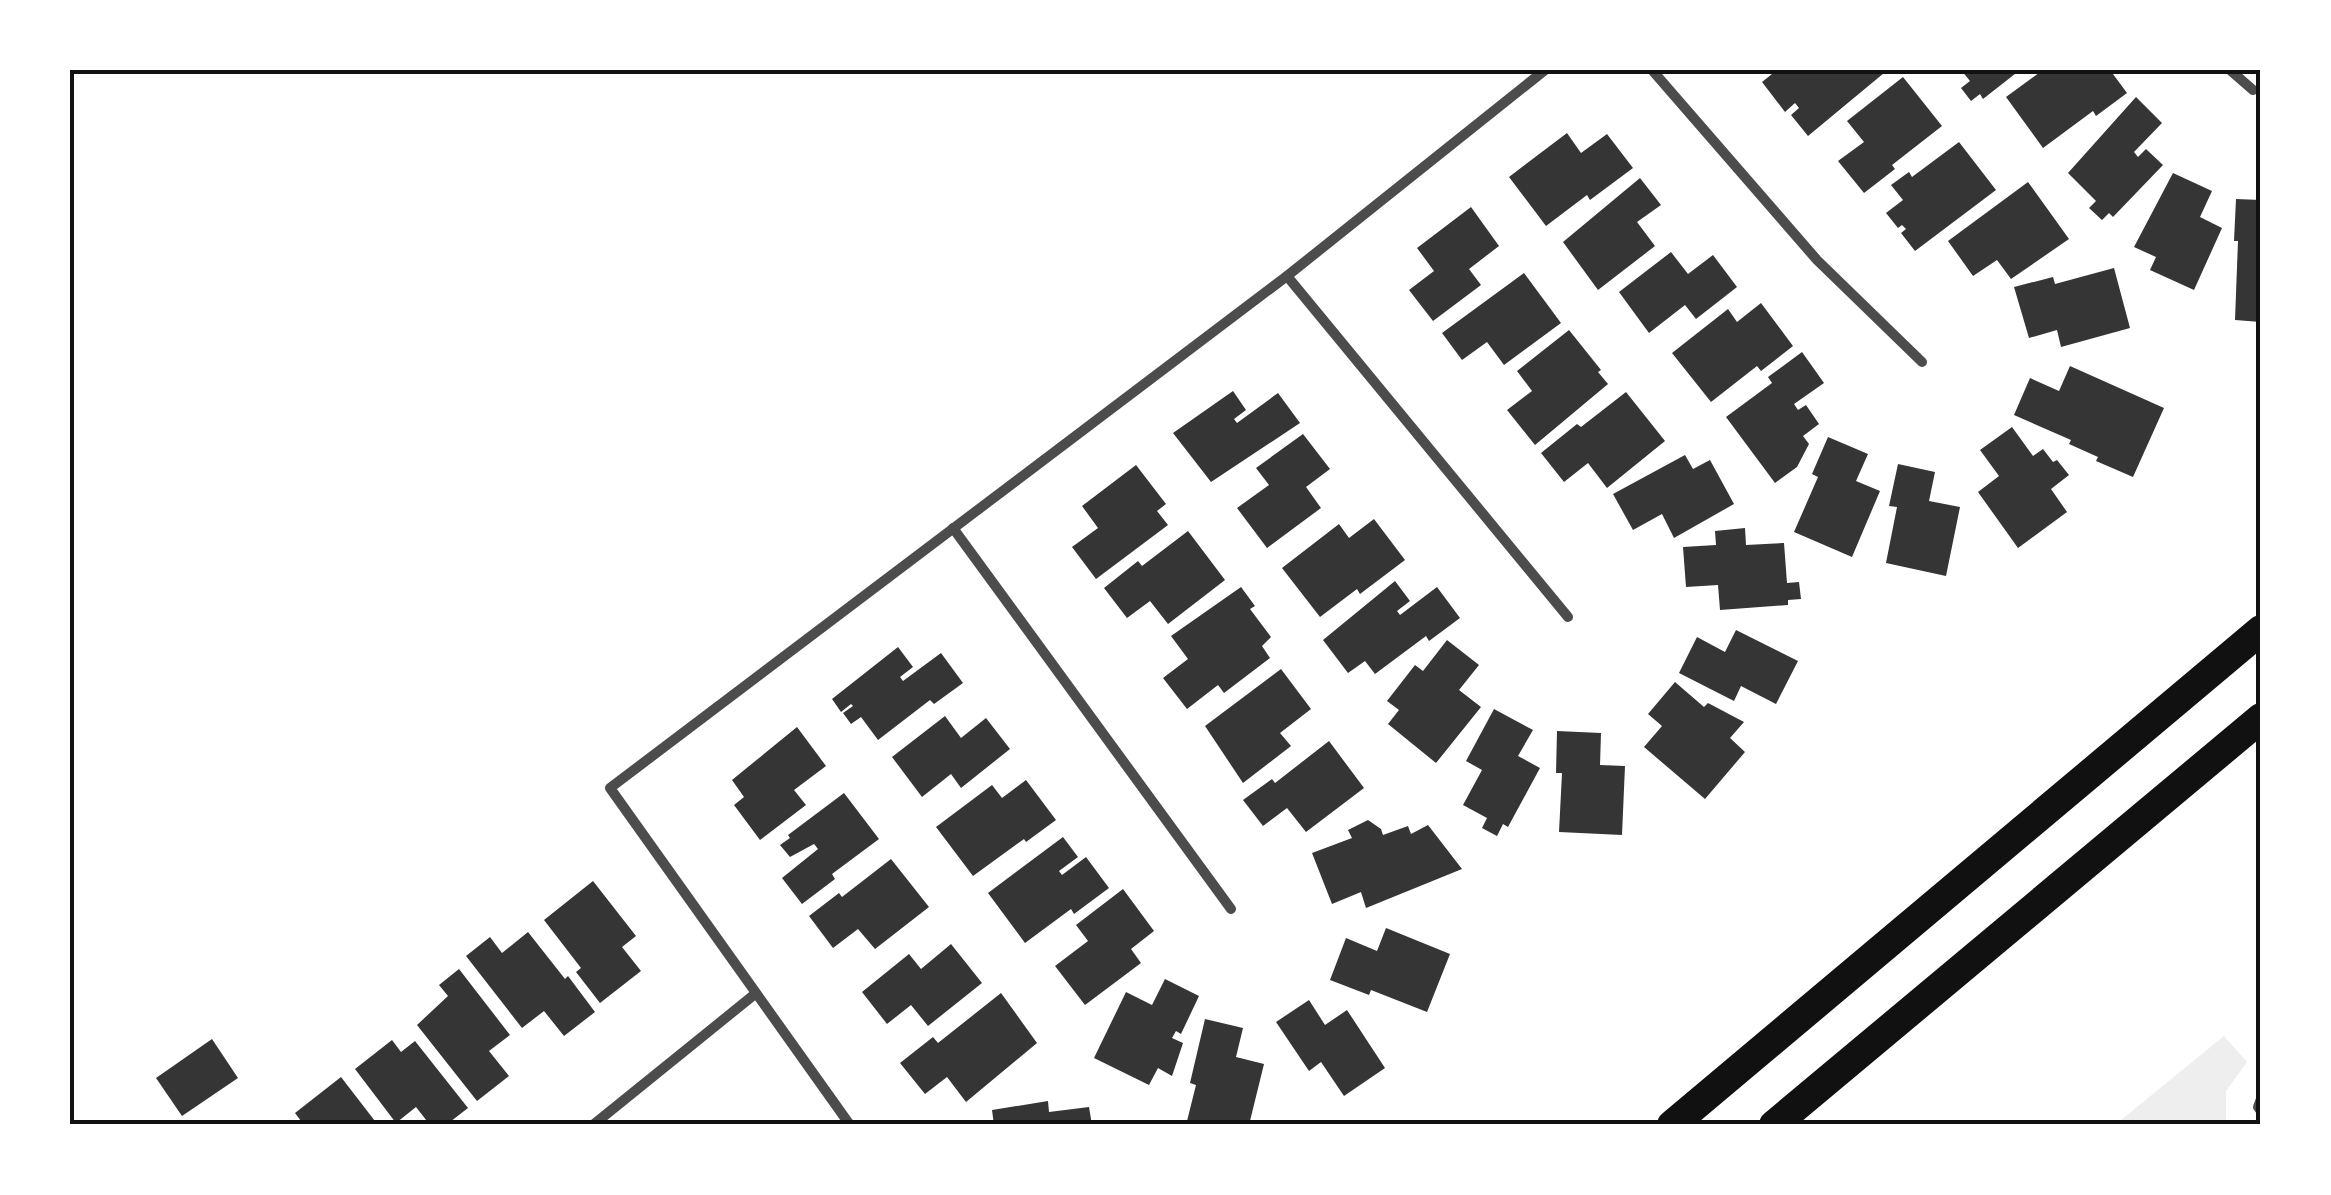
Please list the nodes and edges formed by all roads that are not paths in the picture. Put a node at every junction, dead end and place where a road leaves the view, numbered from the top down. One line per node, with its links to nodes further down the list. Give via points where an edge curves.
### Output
1 (1545, 70): 5 (street)
2 (1652, 70): 6 (street, via 1817,260)
3 (2230, 70): 4 (street)
4 (2253, 90)
5 (1288, 276): 7 (street); 9 (street)
6 (1922, 362)
7 (953, 528): 15 (street); 16 (street, via 610,788)
8 (2261, 606): 13 (highway)
9 (1568, 617)
10 (2261, 630): 13 (highway)
11 (2261, 718): 14 (highway)
12 (2261, 740): 14 (highway)
13 (2067, 790): 19 (highway)
14 (2124, 833): 20 (highway)
15 (1230, 909)
16 (755, 994): 17 (street); 18 (street)
17 (593, 1125)
18 (850, 1125)
19 (1672, 1125)
20 (1774, 1125)

